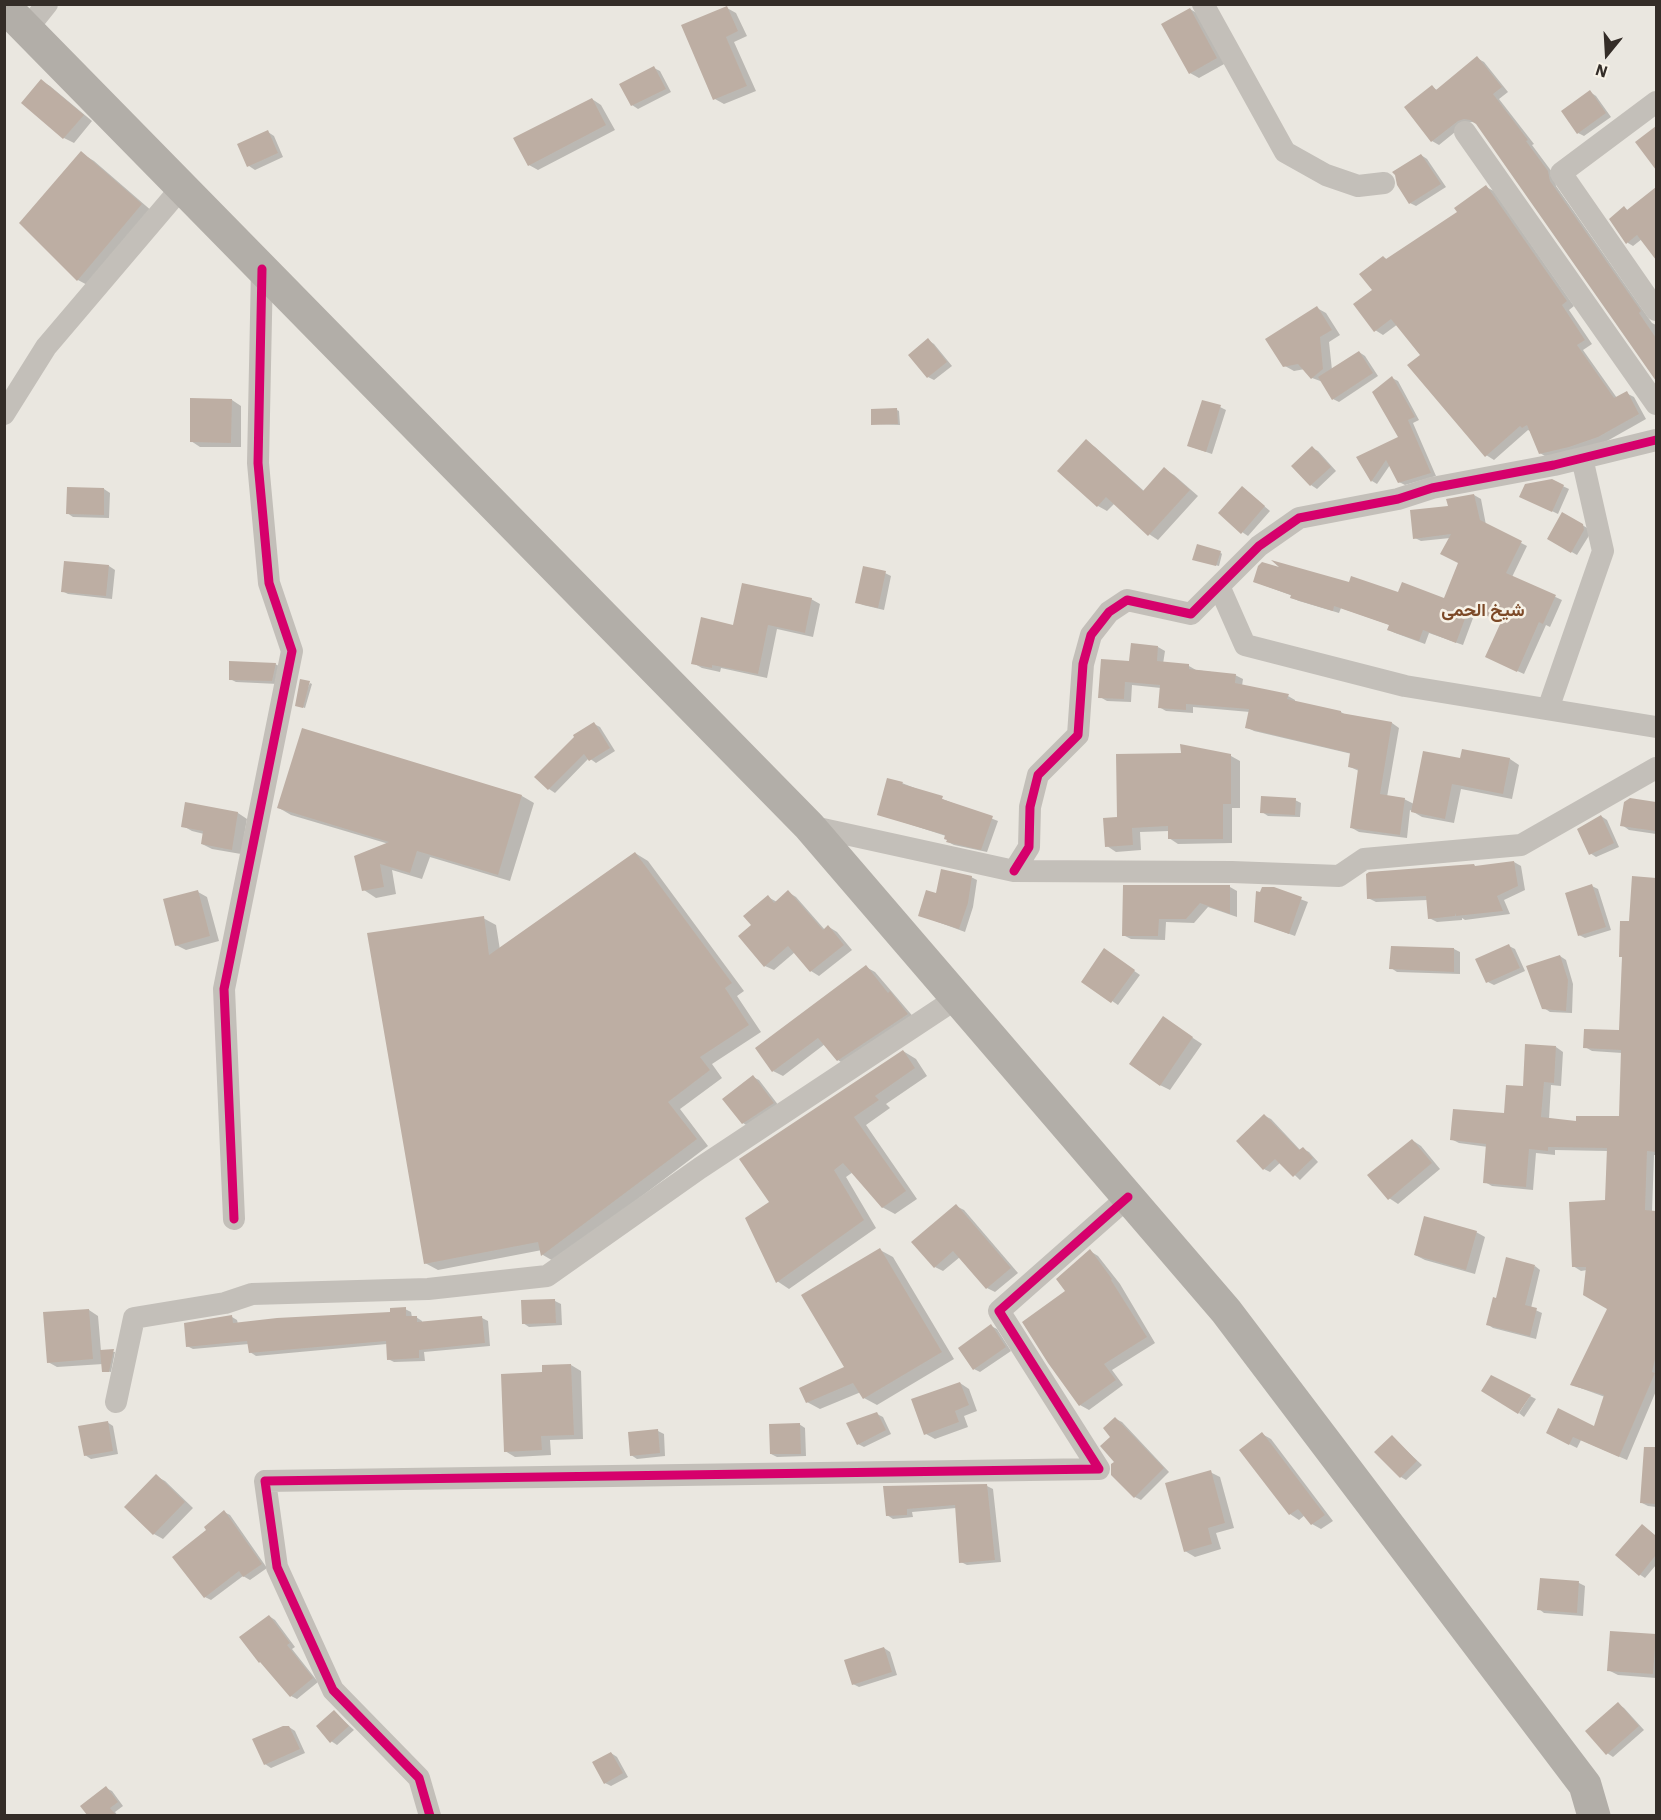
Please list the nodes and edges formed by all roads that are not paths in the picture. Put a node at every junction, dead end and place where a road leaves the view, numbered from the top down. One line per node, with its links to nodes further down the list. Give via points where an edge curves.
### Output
1 (1203, 4): 6 (street, via 1285,152 1326,175 1358,186)
2 (4, 6): 3 (main road)
3 (37, 17): 7 (main road)
4 (1656, 102): 9 (street, via 1561,173)
5 (1465, 132): 10 (street)
6 (1384, 183)
7 (182, 187): 8 (main road); 11 (street, via 46,347)
8 (262, 269): 18 (main road); 22 (street, via 258,463 269,583 292,651 224,989)
9 (1656, 310)
10 (1656, 404)
11 (4, 414)
12 (1656, 441): 13 (street)
13 (1582, 458): 14 (street, via 1299,518 1259,546); 15 (street, via 1603,551)
14 (1219, 586): 15 (street, via 1245,645 1405,686); 19 (street, via 1191,614 1127,600 1109,612 1091,635 1083,664 1078,735 1038,776 1030,807 1029,846)
15 (1548, 709): 16 (street)
16 (1656, 727)
17 (1656, 768): 19 (street, via 1521,844 1364,859 1340,876)
18 (809, 826): 19 (street); 20 (main road)
19 (1014, 871)
20 (957, 998): 21 (main road); 23 (street, via 700,1168 547,1276 428,1289 252,1294 225,1303 134,1318)
21 (1128, 1197): 24 (street, via 999,1311 1099,1469 265,1480 277,1567 333,1690 419,1778); 25 (main road, via 1226,1311 1586,1785)
22 (234, 1219)
23 (116, 1402)
24 (430, 1815)
25 (1594, 1815)

